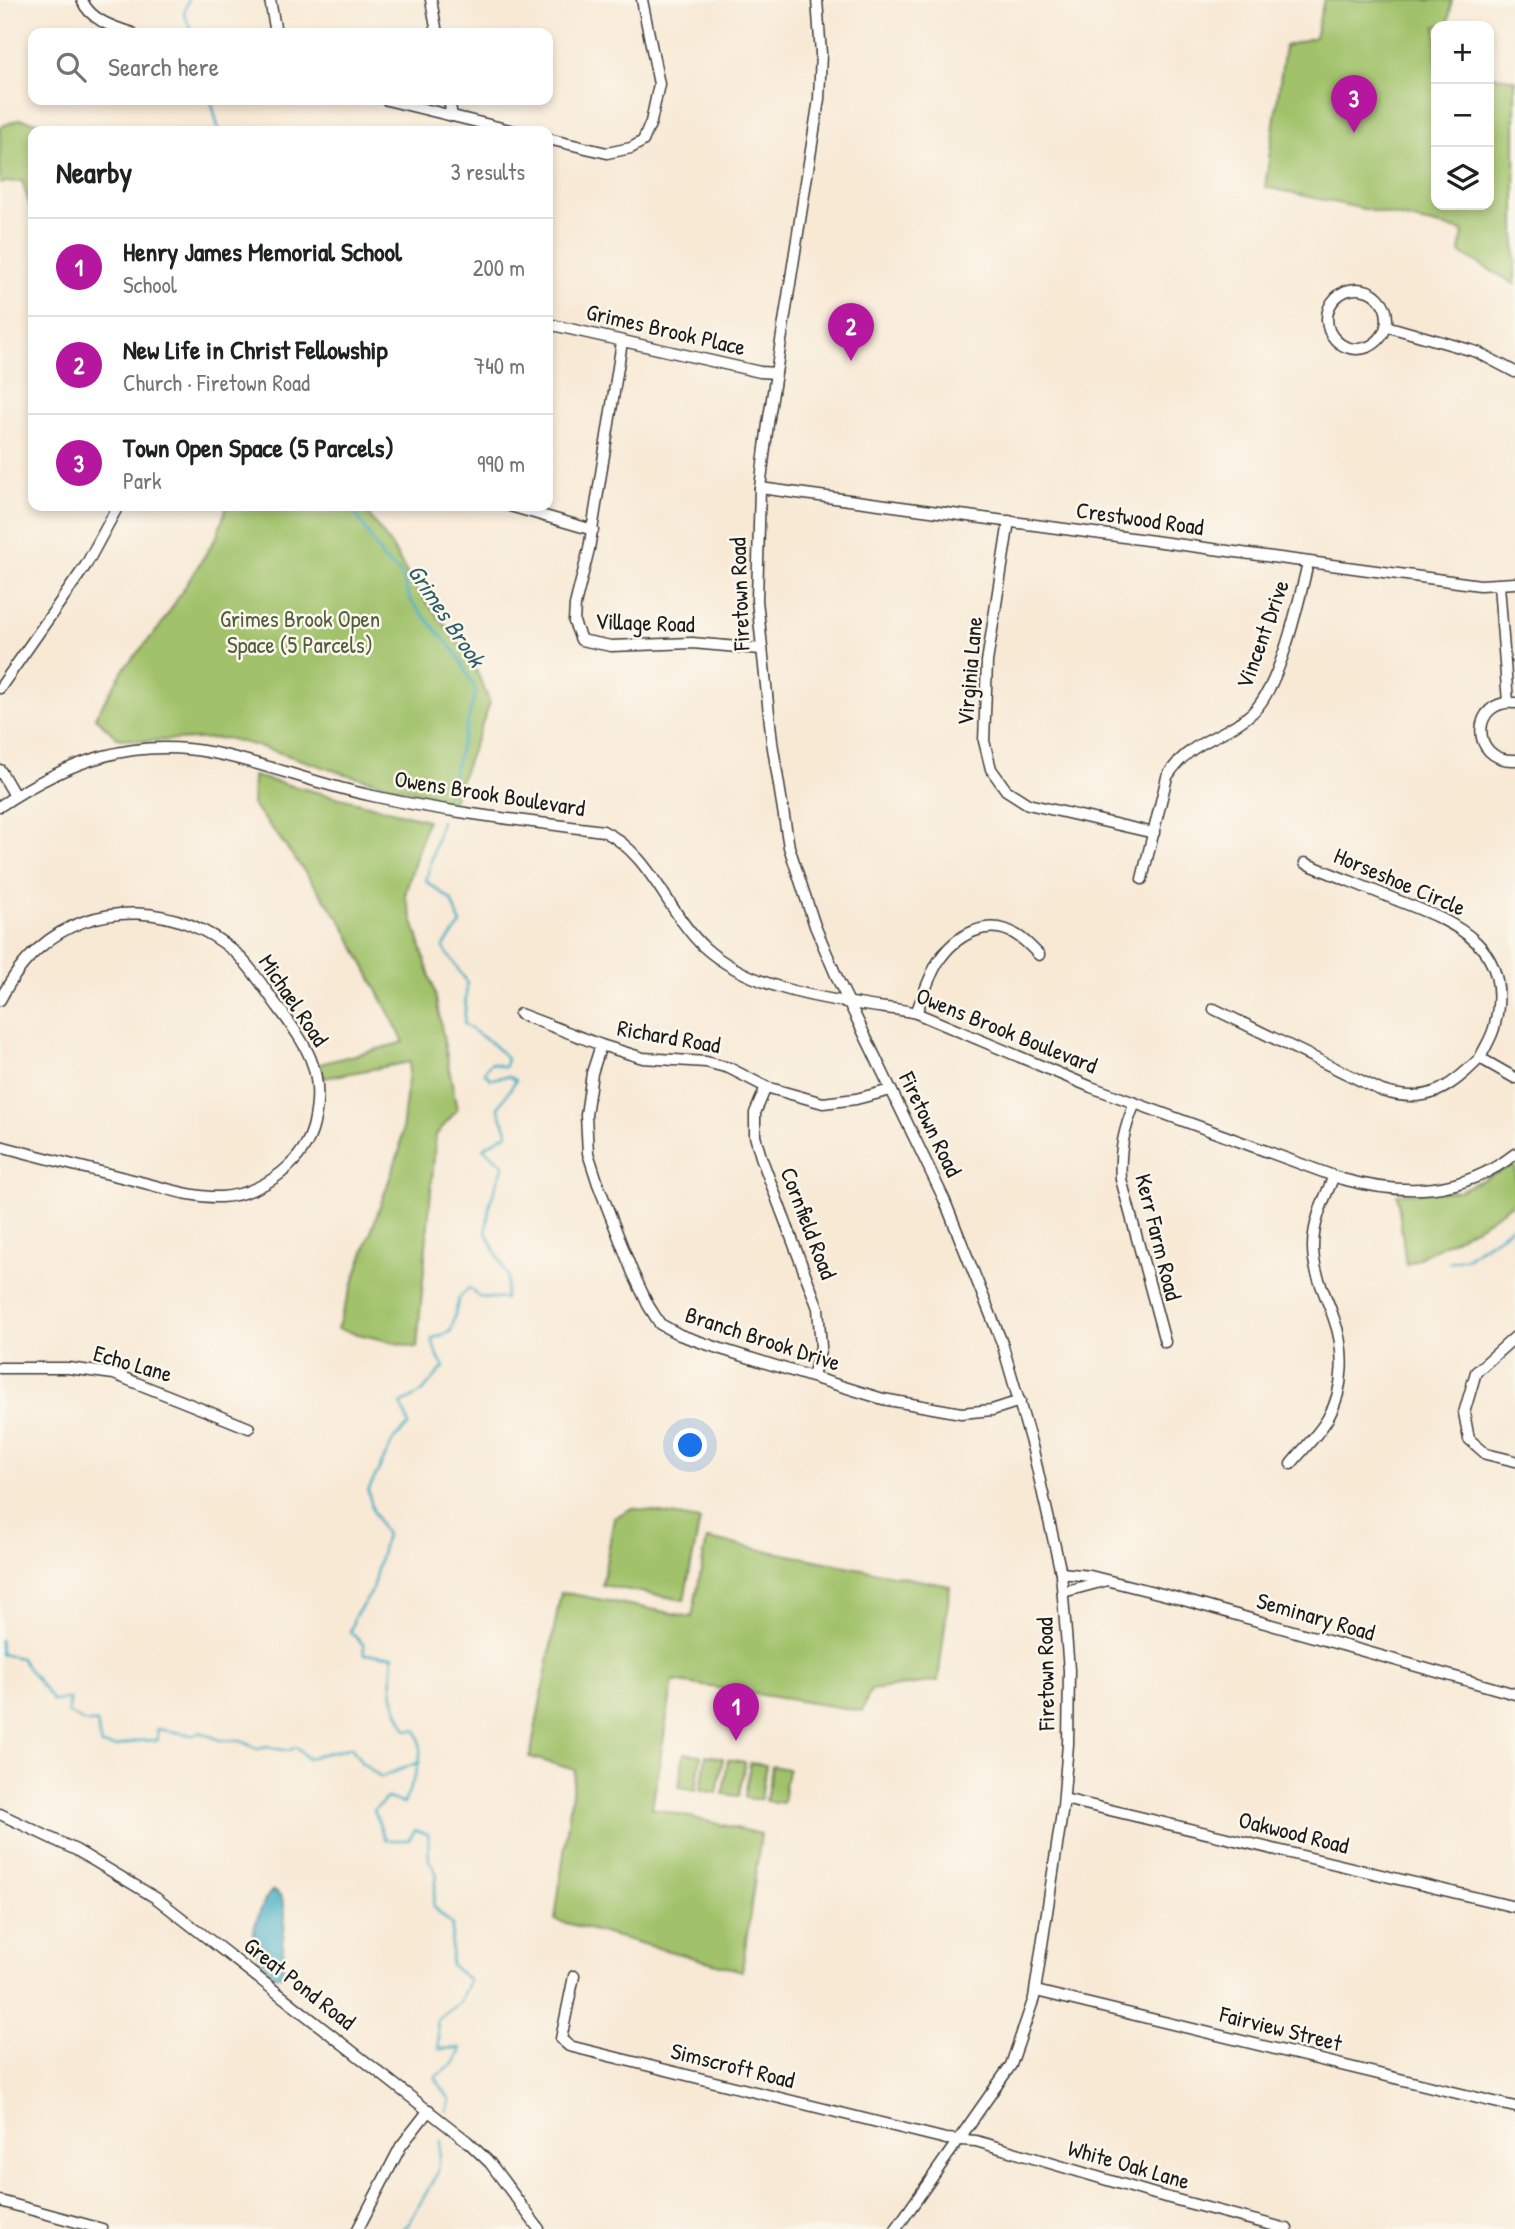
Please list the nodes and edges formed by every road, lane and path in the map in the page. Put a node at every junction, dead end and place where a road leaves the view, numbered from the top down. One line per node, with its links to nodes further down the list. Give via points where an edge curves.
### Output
1 (82, 0): 6 (street, via 104,24)
2 (270, 0): 7 (street)
3 (431, 0): 8 (street)
4 (642, 0): 13 (street, via 659,85 643,141 607,153)
5 (817, 0): 18 (street, Firetown Road, via 819,99)
6 (116, 28)
7 (275, 28)
8 (436, 28)
9 (407, 105): 11 (street)
10 (450, 105): 11 (street)
11 (452, 116): 12 (street)
12 (493, 126)
13 (553, 140)
14 (553, 325): 16 (street, Grimes Brook Place)
15 (1386, 326): 15 (street, via 1384,306 1359,289 1339,295 1327,312 1329,332 1344,347 1374,344); 17 (street, via 1477,352)
16 (622, 342): 18 (street, Grimes Brook Place); 23 (street, Village Road)
17 (1515, 372)
18 (776, 373): 19 (street, Firetown Road)
19 (760, 488): 22 (street, Crestwood Road); 27 (street, Firetown Road, via 757,600)
20 (115, 511): 28 (street, via 86,565)
21 (527, 511): 23 (street)
22 (1009, 521): 24 (street, Crestwood Road); 34 (street, Virginia Lane, via 987,662 984,741 990,769 1006,790 1028,804)
23 (593, 530): 27 (street, Village Road, via 575,605 574,622 581,640 611,646 692,643)
24 (1308, 563): 26 (street, Crestwood Road); 34 (street, Vincent Drive, via 1294,621 1266,693 1252,713 1189,750 1174,766 1162,790)
25 (1515, 583): 26 (street, Crestwood Road)
26 (1499, 585): 29 (street)
27 (761, 649): 39 (street, Firetown Road, via 789,846 815,926)
28 (0, 688)
29 (1512, 702): 30 (street, via 1491,709 1481,725 1481,735 1497,758)
30 (1515, 760)
31 (0, 770): 32 (street)
32 (15, 796): 33 (street, Owens Brook Boulevard); 39 (street, Owens Brook Boulevard, via 71,767 134,749 164,748 214,753 405,803 603,831 617,838 646,868 706,948 764,982)
33 (0, 806)
34 (1154, 833): 36 (street, Vincent Drive)
35 (1305, 863): 44 (street, Horseshoe Circle, via 1429,913 1472,937 1492,964 1498,983 1495,1026)
36 (1142, 879)
37 (1039, 955): 41 (street, via 1017,934 988,927 973,930 937,964)
38 (0, 1000): 49 (street, Michael Road, via 39,948 75,926 107,915 171,917 220,941 248,967 302,1040 318,1079 318,1092 314,1125 307,1146 296,1159 280,1174 247,1192 222,1197 156,1186)
39 (851, 1003): 41 (street, Owens Brook Boulevard); 47 (street, Firetown Road)
40 (1214, 1009): 44 (street, Horseshoe Circle, via 1397,1096 1428,1096 1446,1088)
41 (916, 1013): 48 (street, Owens Brook Boulevard)
42 (520, 1014): 43 (street, Richard Road)
43 (601, 1045): 46 (street, Richard Road, via 643,1058 706,1062); 55 (street, Branch Brook Drive, via 586,1115 588,1153 648,1305 660,1324 680,1335)
44 (1480, 1058): 45 (street)
45 (1515, 1078)
46 (766, 1087): 47 (street, Richard Road, via 823,1103); 55 (street, Cornfield Road, via 755,1113 755,1136 818,1308 821,1347)
47 (891, 1090): 56 (street, Firetown Road, via 944,1199 1002,1343)
48 (1135, 1103): 51 (street, Owens Brook Boulevard); 53 (street, Kerr Farm Road, via 1122,1139 1121,1180)
49 (0, 1146)
50 (1515, 1154): 51 (street, Owens Brook Boulevard, via 1486,1172 1429,1190 1368,1186)
51 (1334, 1176): 59 (street, via 1319,1212 1313,1250 1317,1279 1339,1335 1340,1385 1328,1418)
52 (1515, 1337): 58 (street, via 1476,1372 1464,1413 1469,1439 1486,1454)
53 (1165, 1342)
54 (0, 1368): 57 (street, Echo Lane, via 68,1368 114,1374)
55 (813, 1376): 56 (street, Branch Brook Drive, via 883,1399 961,1413)
56 (1020, 1401): 60 (street, Firetown Road)
57 (249, 1428)
58 (1515, 1461)
59 (1291, 1464)
60 (1060, 1573): 61 (street, Seminary Road); 62 (street, Firetown Road)
61 (1104, 1581): 62 (street, Seminary Road); 63 (street, Seminary Road)
62 (1063, 1592): 64 (street, Firetown Road, via 1069,1670)
63 (1515, 1694)
64 (1064, 1798): 66 (street, Oakwood Road); 68 (street, Firetown Road)
65 (0, 1814): 70 (street, Great Pond Road, via 76,1850 156,1898)
66 (1515, 1907)
67 (574, 1976): 71 (street, Simscroft Road, via 561,2039 569,2046)
68 (1036, 1991): 69 (street, Fairview Street); 71 (street, Firetown Road, via 1011,2065)
69 (1515, 2107)
70 (429, 2110): 74 (street, via 401,2146); 75 (street, Great Pond Road, via 490,2163)
71 (960, 2140): 76 (street, Firetown Road); 77 (street, White Oak Lane)
72 (0, 2201): 73 (street)
73 (102, 2229)
74 (358, 2229)
75 (538, 2229)
76 (896, 2229)
77 (1287, 2229)

